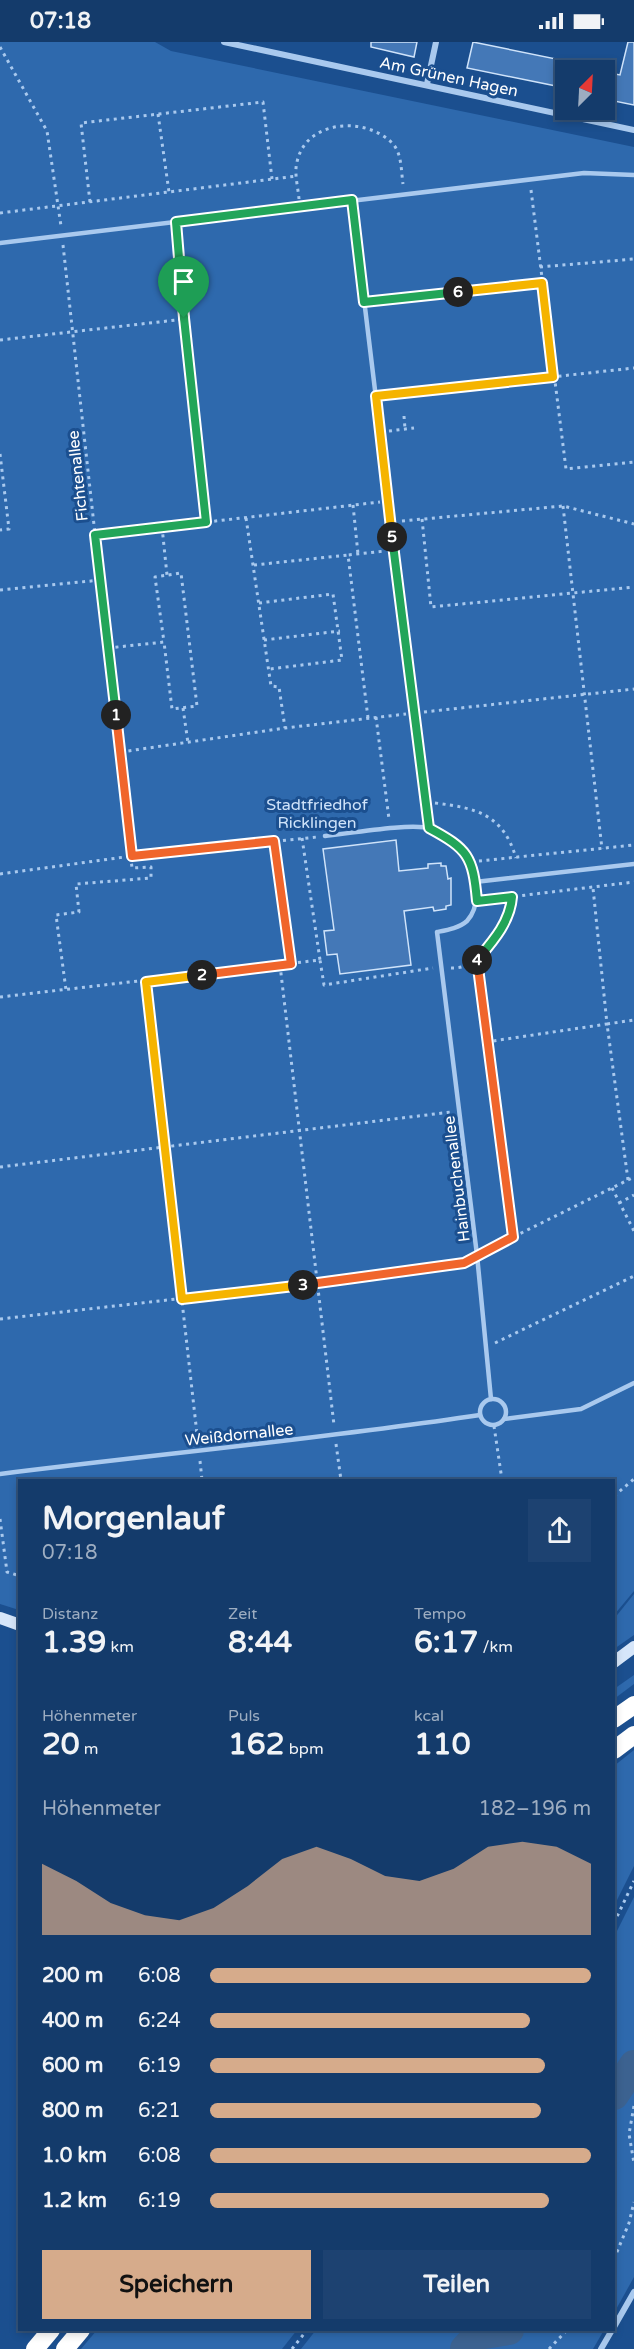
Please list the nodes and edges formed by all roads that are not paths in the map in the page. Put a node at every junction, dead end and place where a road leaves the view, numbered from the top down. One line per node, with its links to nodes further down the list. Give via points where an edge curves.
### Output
1 (224, 42): 3 (street, Am Grünen Hagen)
2 (436, 42): 3 (street)
3 (427, 84): 4 (street, Am Grünen Hagen)
4 (634, 130)
5 (634, 174): 6 (lane, via 584,173)
6 (352, 200): 7 (lane); 8 (lane)
7 (0, 243)
8 (429, 828): 9 (lane); 11 (lane, via 460,847 472,862)
9 (325, 836)
10 (634, 864): 11 (lane)
11 (475, 882): 13 (lane, Hainbuchenallee, via 474,912 466,922 437,932)
12 (634, 1383): 15 (lane, via 581,1409)
13 (491, 1399): 14 (lane, via 484,1402); 15 (lane, via 505,1406)
14 (480, 1415): 15 (lane, via 494,1426); 16 (lane, Weißdornallee, via 335,1436)
15 (504, 1419)
16 (0, 1474)
17 (0, 1618): 18 (street)
18 (18, 1624)
19 (634, 1647): 20 (street)
20 (615, 1661)
21 (634, 1705): 22 (highway)
22 (615, 1718)
23 (634, 1735): 24 (highway)
24 (615, 1749)
25 (634, 2292): 26 (street)
26 (615, 2325)
27 (50, 2331): 30 (highway)
28 (80, 2331): 31 (highway)
29 (611, 2331): 32 (street)
30 (35, 2349)
31 (65, 2349)
32 (601, 2349)

